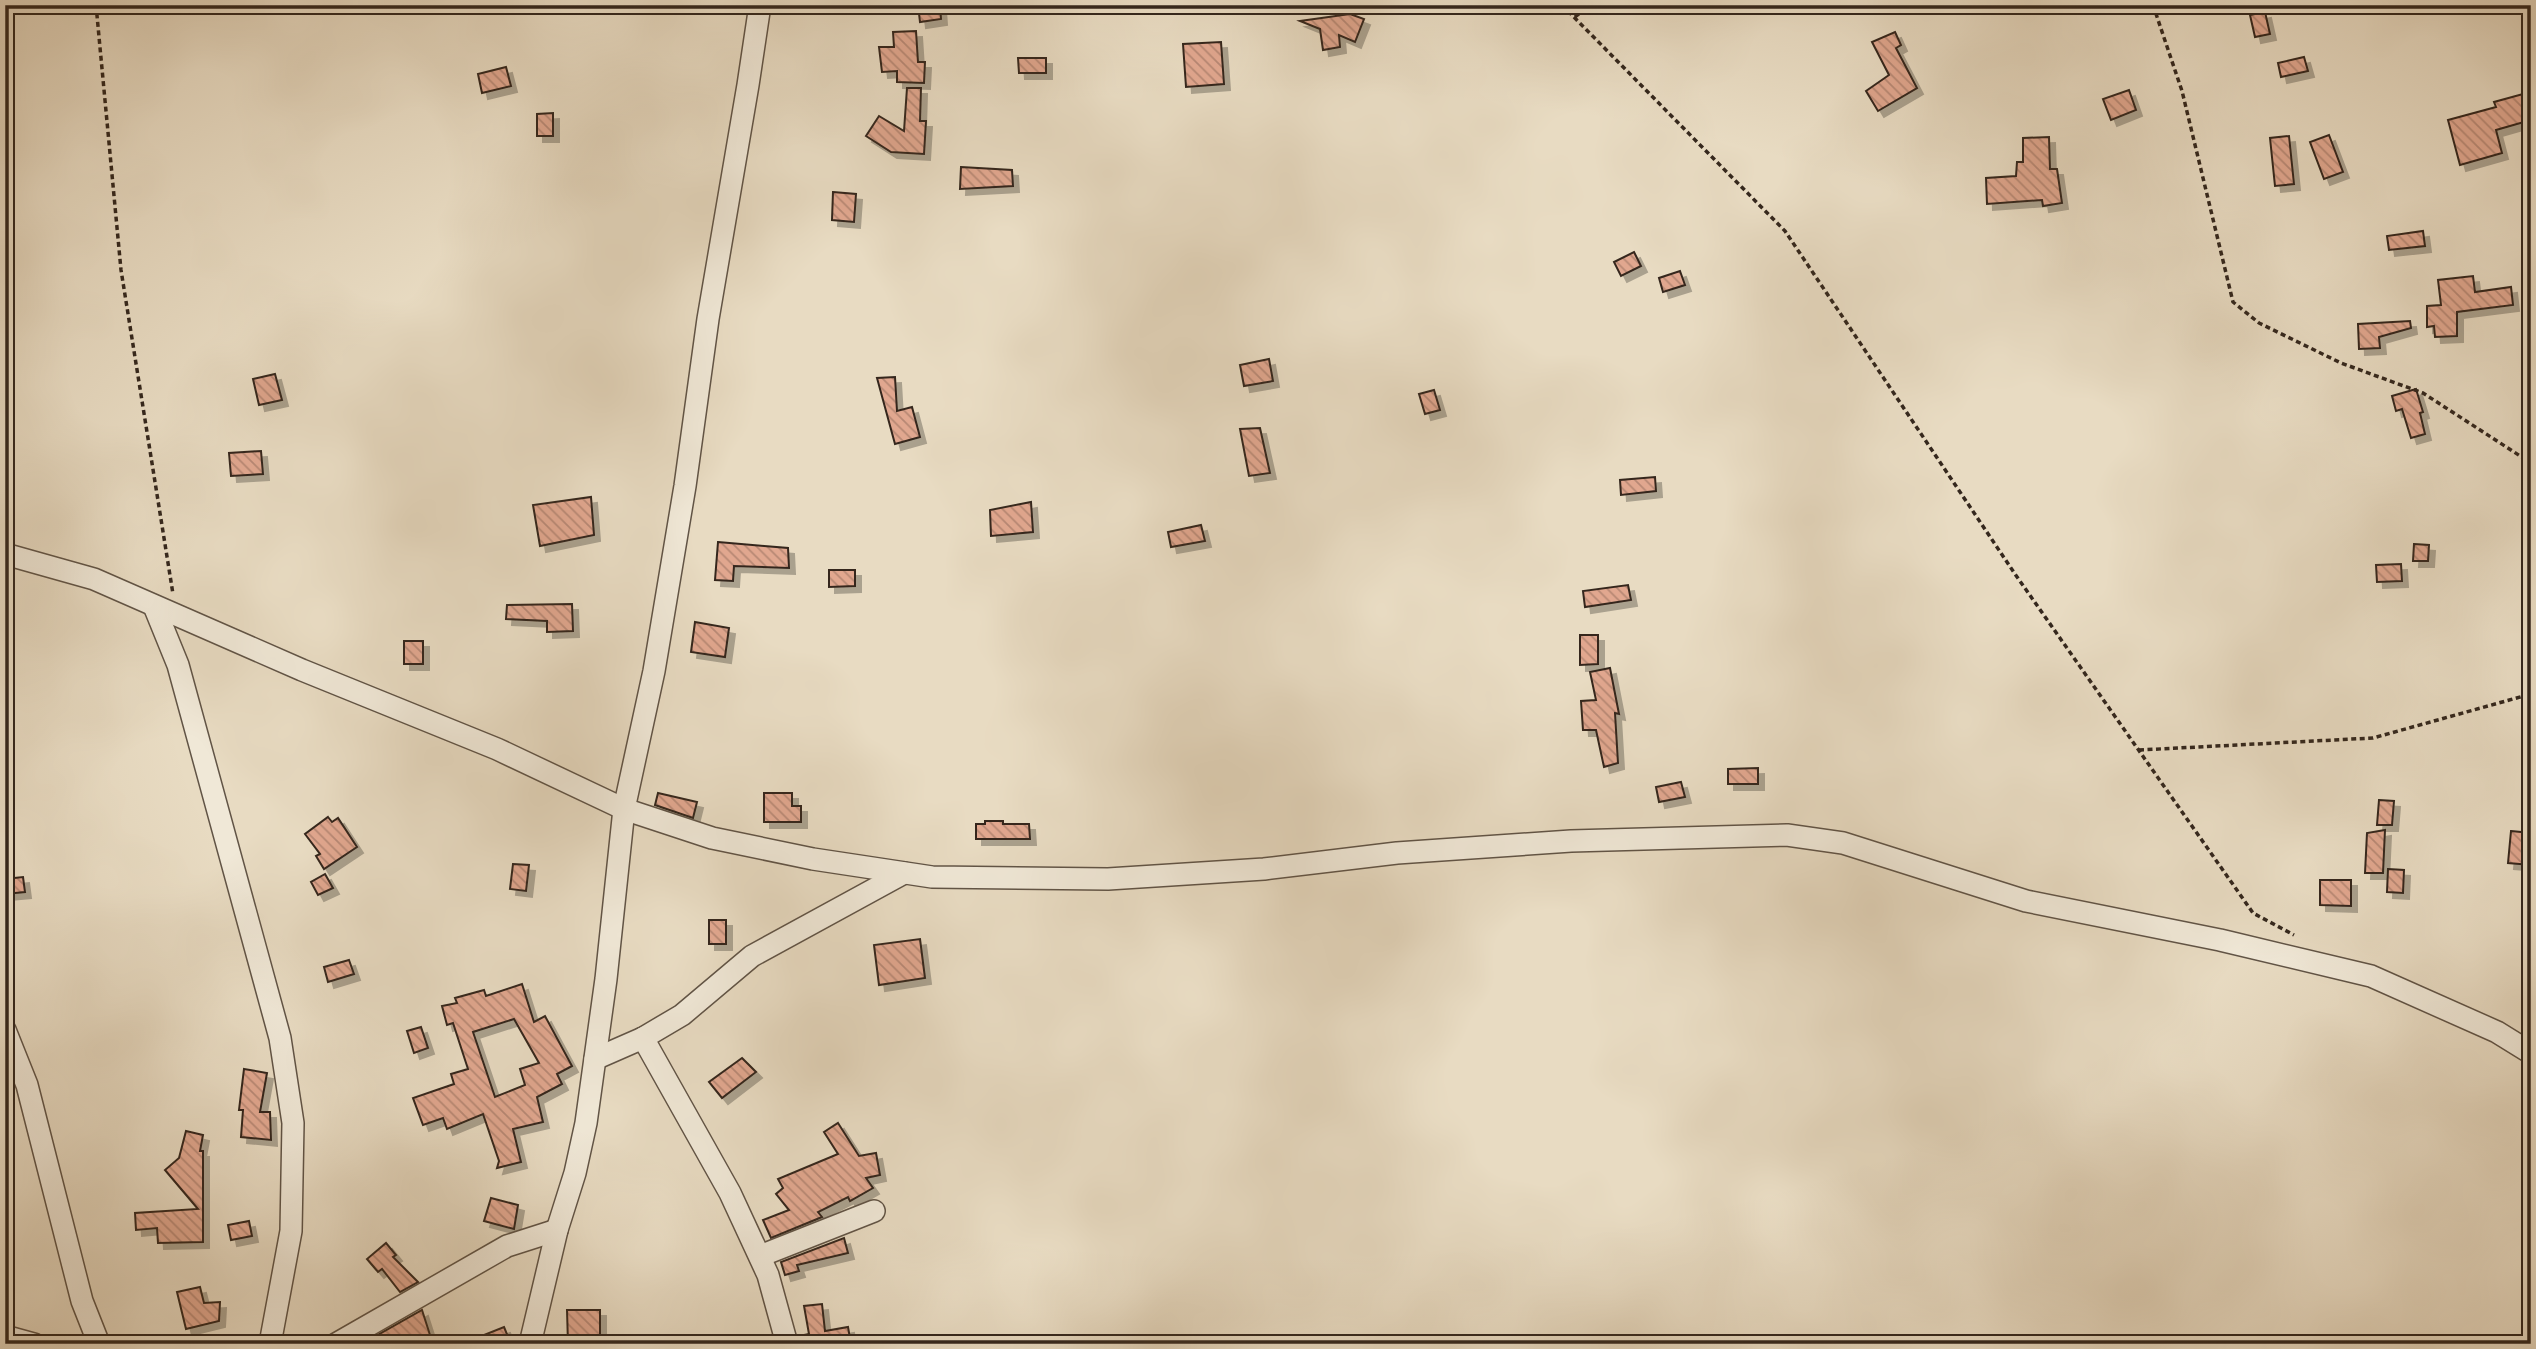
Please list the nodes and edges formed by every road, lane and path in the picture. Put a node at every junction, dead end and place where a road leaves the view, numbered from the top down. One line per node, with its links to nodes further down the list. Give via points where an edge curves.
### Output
1 (96, 5): 10 (path, via 121,270)
2 (760, 5): 13 (street, via 654,671)
3 (1562, 5): 6 (path)
4 (1590, 5): 6 (path)
5 (2153, 5): 7 (path, via 2182,91 2233,302 2259,323 2341,363 2424,393)
6 (1574, 17): 12 (path, via 1785,231)
7 (2531, 463)
8 (5, 554): 9 (street, via 94,579)
9 (154, 606): 10 (street); 26 (street, via 177,665 284,1062 293,1123 291,1231)
10 (177, 617): 13 (street, via 497,749)
11 (2531, 694): 12 (path, via 2373,738)
12 (2138, 750): 15 (path, via 2253,914)
13 (624, 809): 14 (street, via 712,838); 19 (street)
14 (904, 873): 17 (street, via 752,956 682,1015); 18 (street, via 1108,879 1264,869 1397,853 1787,835 1843,843 2026,901 2371,976 2497,1032)
15 (2301, 939)
16 (5, 1030): 25 (street, via 27,1085 82,1301)
17 (643, 1038): 19 (street); 22 (street)
18 (2531, 1053)
19 (595, 1059): 21 (street, via 575,1174)
20 (874, 1211): 22 (street)
21 (557, 1230): 27 (street, via 507,1246); 28 (street)
22 (760, 1256): 29 (street)
23 (5, 1336): 24 (street)
24 (34, 1344)
25 (99, 1344)
26 (270, 1344)
27 (336, 1344)
28 (530, 1344)
29 (788, 1344)

